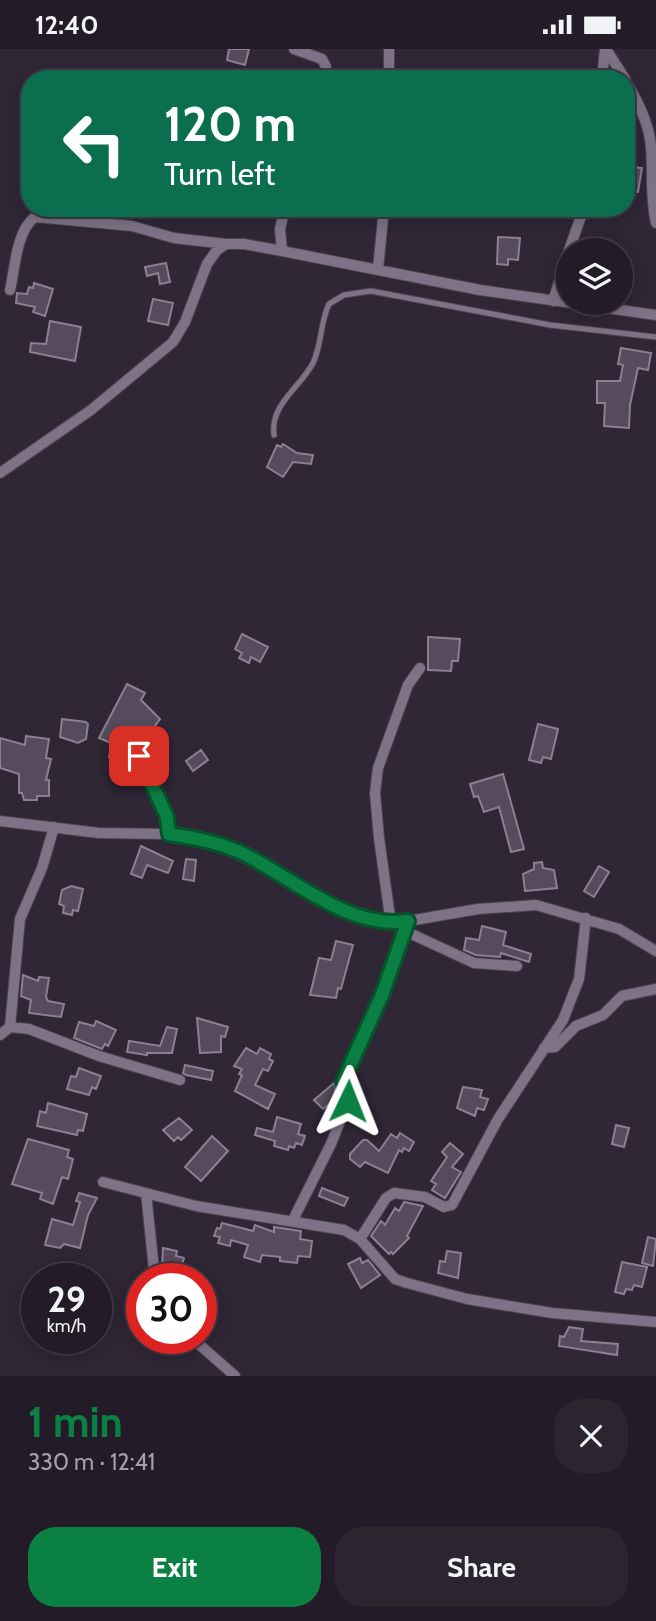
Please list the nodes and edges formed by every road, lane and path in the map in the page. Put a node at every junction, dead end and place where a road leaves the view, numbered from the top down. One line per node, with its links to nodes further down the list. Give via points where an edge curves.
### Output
1 (293, 49): 4 (street, via 322,59)
2 (389, 49): 5 (street)
3 (606, 49): 6 (street); 7 (street)
4 (325, 70)
5 (389, 70)
6 (603, 70)
7 (620, 70)
8 (635, 98): 12 (street, via 651,145)
9 (283, 217): 15 (street)
10 (383, 217): 16 (street)
11 (581, 217): 13 (street)
12 (656, 223)
13 (574, 238)
14 (226, 244): 15 (street); 17 (street, via 132,226 35,217 23,235); 23 (street, via 207,264 186,322 173,342 90,411)
15 (282, 251): 16 (street)
16 (378, 269): 19 (street)
17 (10, 290)
18 (556, 294): 19 (street)
19 (554, 301): 20 (street)
20 (656, 315)
21 (656, 337): 22 (lane, via 550,325 372,291 352,293 329,304 314,360 277,411)
22 (274, 435)
23 (0, 473)
24 (420, 669): 30 (street, via 408,685 378,768 375,793)
25 (127, 736): 28 (street, via 163,808)
26 (0, 821): 27 (street)
27 (54, 827): 28 (street); 35 (street, via 20,919)
28 (169, 834): 30 (street, via 244,854 349,913)
29 (586, 918): 31 (street, via 536,905 488,908); 32 (street, via 620,929); 37 (street, via 579,979 564,1020)
30 (391, 924): 31 (street)
31 (406, 926): 33 (street, via 474,963); 41 (street, via 382,995 343,1081 348,1101)
32 (656, 951)
33 (517, 966)
34 (656, 989): 37 (street, via 622,996 603,1015 576,1026 555,1047)
35 (10, 1027): 36 (street); 38 (street, via 29,1029)
36 (0, 1035)
37 (544, 1048): 42 (street, via 498,1119 452,1205 444,1207 425,1196 394,1193)
38 (180, 1080)
39 (103, 1182): 40 (street)
40 (146, 1193): 41 (street, via 196,1206); 43 (street)
41 (293, 1220): 42 (street, via 344,1230)
42 (360, 1239): 44 (street, via 386,1271 407,1283 467,1299 552,1313)
43 (153, 1263)
44 (656, 1322)
45 (210, 1354): 46 (street)
46 (235, 1376)

